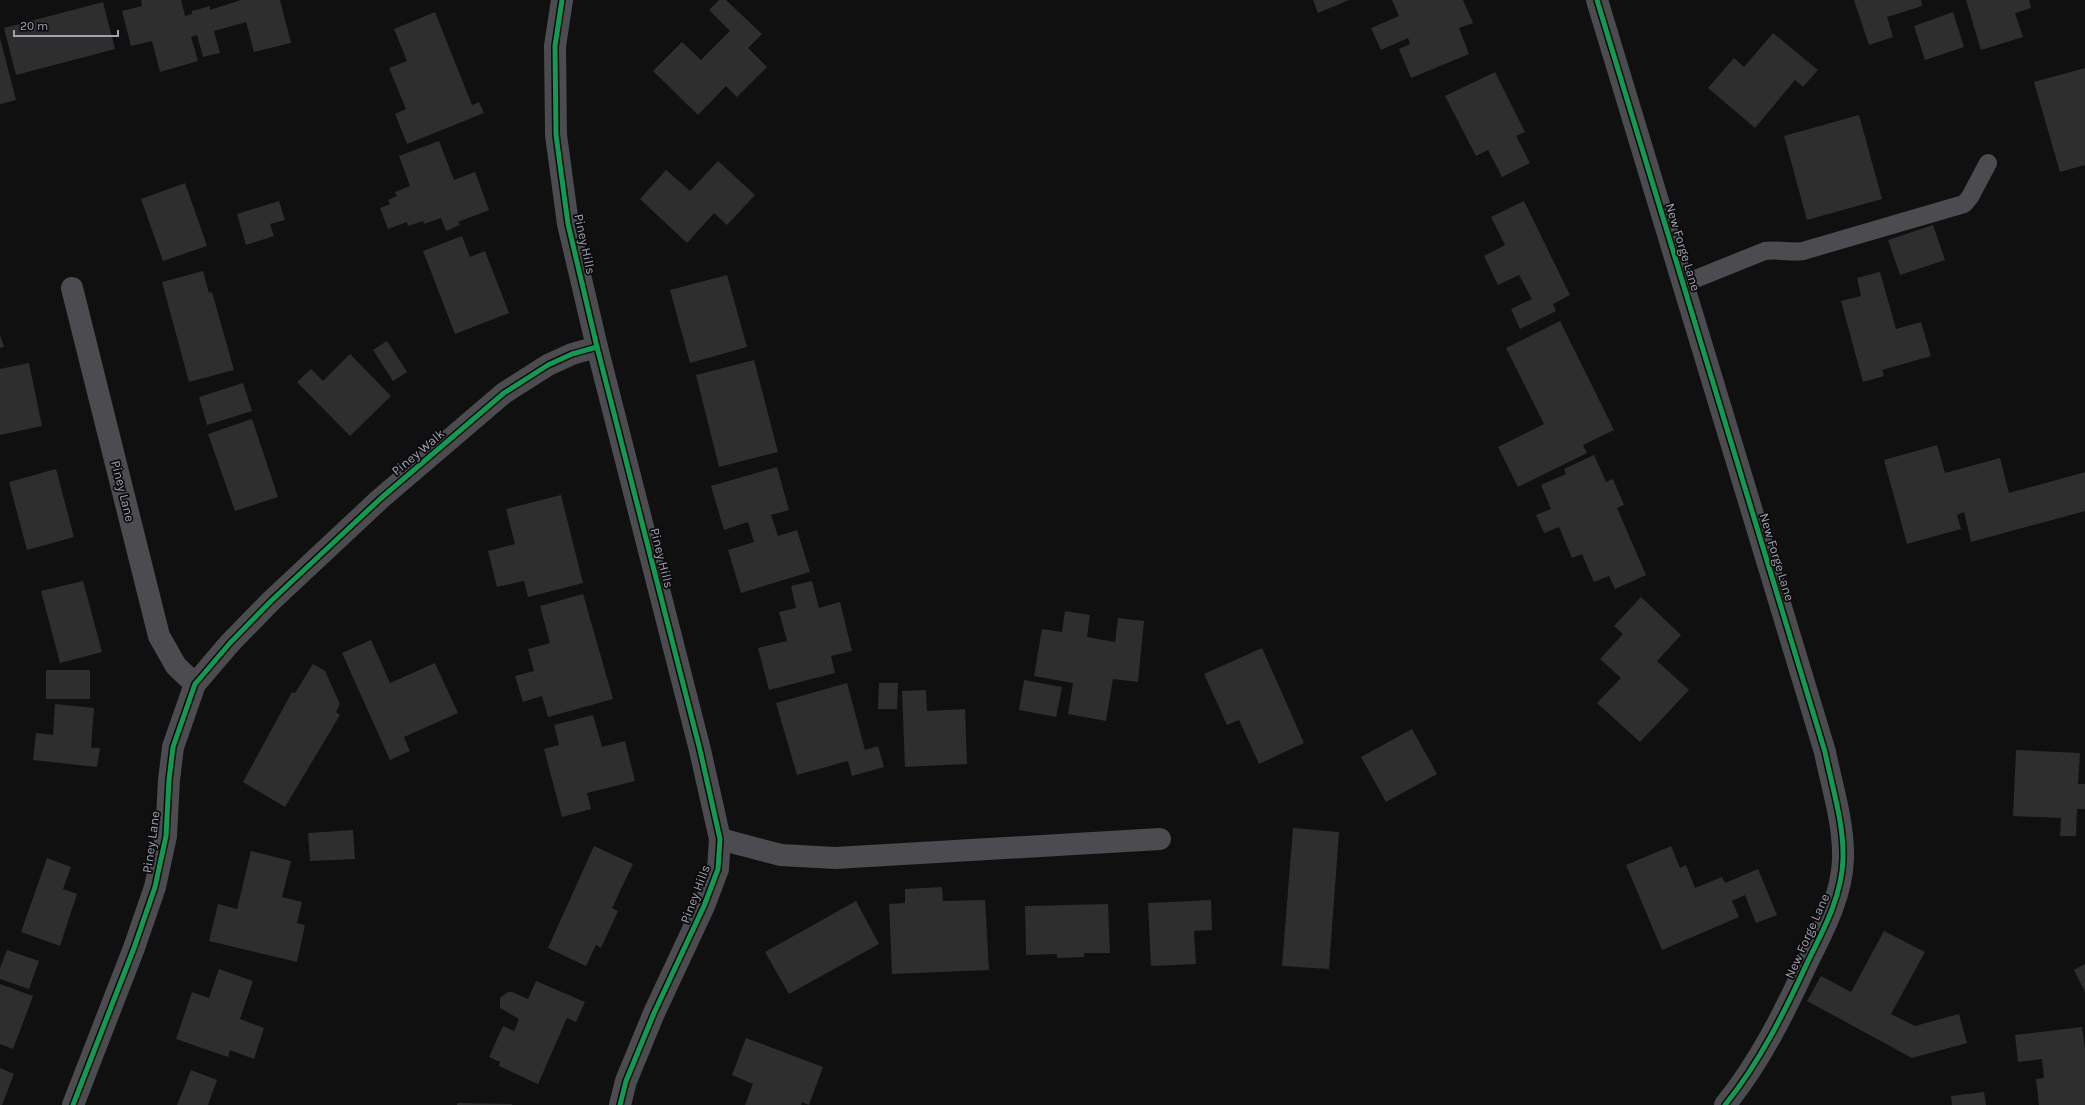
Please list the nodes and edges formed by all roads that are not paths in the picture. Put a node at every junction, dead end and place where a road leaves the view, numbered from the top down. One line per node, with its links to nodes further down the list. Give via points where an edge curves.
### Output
1 (562, 0): 6 (street, Piney Hills, via 554,46 556,135 568,224)
2 (1597, 0): 4 (street, New Forge Lane)
3 (1988, 163): 4 (lane, via 1964,204 1803,252 1776,249 1765,251)
4 (1683, 284): 13 (street, New Forge Lane, via 1825,752 1841,825 1843,860 1838,893 1793,995 1760,1056)
5 (72, 288): 8 (street, Piney Lane, via 159,636 176,666)
6 (597, 347): 7 (street, Piney Walk, via 572,354 548,365 504,393 380,499); 9 (street, Piney Hills, via 700,750)
7 (271, 601): 8 (street, Piney Lane)
8 (195, 684): 11 (street, Piney Lane, via 173,747 168,780 166,836 155,887)
9 (720, 839): 10 (street, via 781,855 835,858); 12 (street, Piney Hills, via 718,869 704,906 654,1012 626,1081)
10 (1160, 839)
11 (73, 1105)
12 (620, 1105)
13 (1725, 1105)

